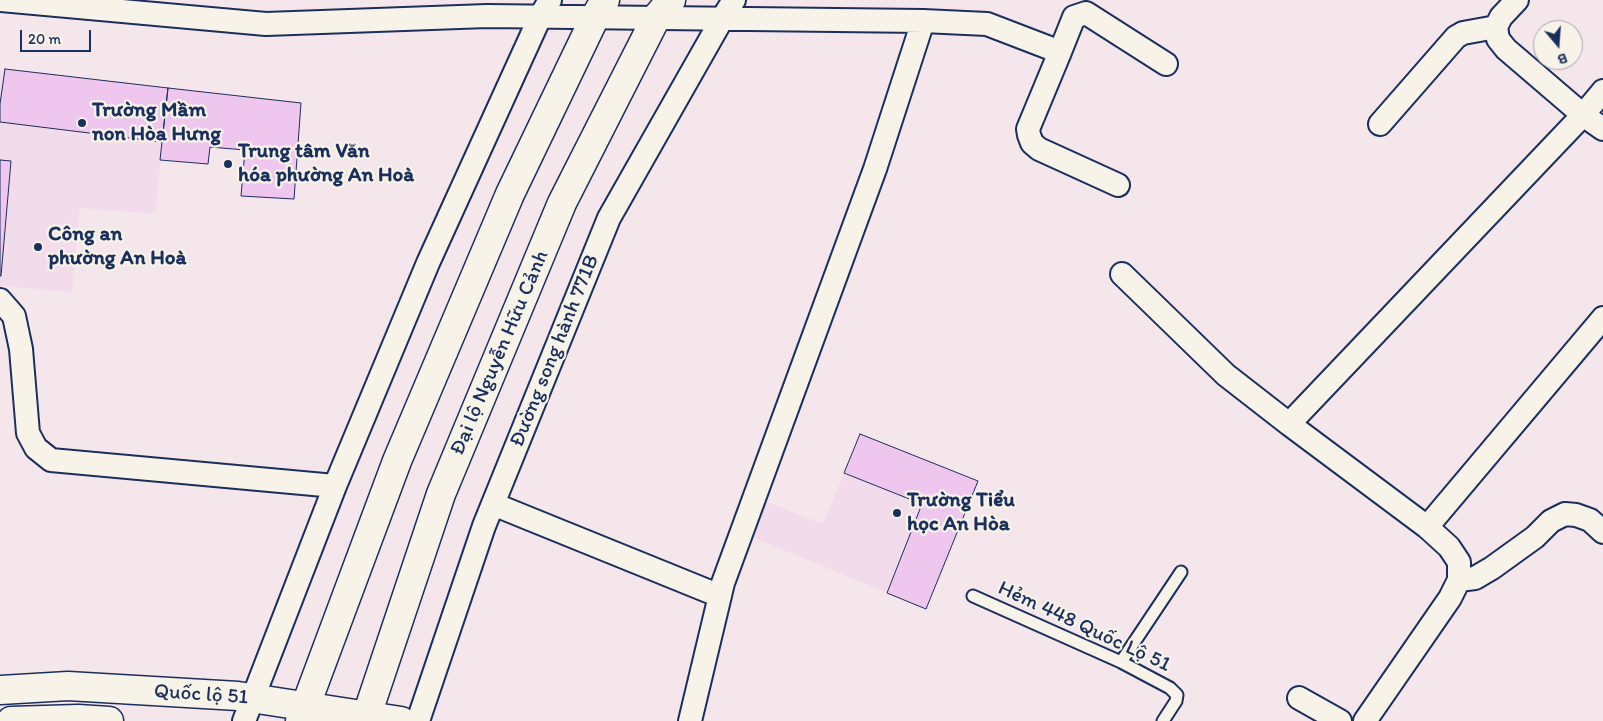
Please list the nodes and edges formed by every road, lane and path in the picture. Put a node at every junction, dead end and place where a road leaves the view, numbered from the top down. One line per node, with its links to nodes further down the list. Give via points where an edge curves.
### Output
1 (0, 0): 5 (street, via 266,24 477,16)
2 (734, 0): 8 (street, Đường song hành 771B)
3 (1516, 0): 10 (street)
4 (1079, 7): 11 (street); 12 (street)
5 (545, 8): 6 (street); 22 (street, via 428,263)
6 (600, 9): 7 (street); 34 (main road, via 510,194 397,461)
7 (664, 9): 8 (street); 35 (main road, Đại lộ Nguyễn Hữu Cảnh, via 550,230 441,494)
8 (722, 20): 9 (street); 23 (street, Đường song hành 771B, via 609,218)
9 (923, 21): 11 (street, via 987,24); 28 (street, via 875,168)
10 (1496, 27): 14 (street, via 1498,39 1506,49); 15 (street, via 1456,37)
11 (1060, 52): 17 (street, via 1028,129 1032,143 1039,150)
12 (1166, 64)
13 (1603, 91): 14 (street)
14 (1583, 115): 16 (street); 21 (street)
15 (1380, 124)
16 (1603, 129)
17 (1118, 185)
18 (1122, 274): 21 (street, via 1226,375)
19 (0, 300): 22 (street, via 14,316 21,349 28,434 36,448 52,460)
20 (1603, 318): 24 (street)
21 (1290, 424): 24 (street)
22 (336, 486): 33 (street)
23 (493, 504): 28 (street); 39 (street, Đường song hành 771B)
24 (1427, 527): 27 (street, via 1449,547 1459,562)
25 (1603, 532): 27 (street, via 1590,520 1565,514 1551,521 1535,537 1492,568 1475,578)
26 (1182, 572): 30 (lane)
27 (1459, 580): 43 (street)
28 (720, 596): 40 (street)
29 (973, 596): 30 (lane, Hẻm 448 Quốc Lộ 51)
30 (1121, 662): 41 (lane, Hẻm 448 Quốc Lộ 51, via 1177,695)
31 (0, 690): 33 (main road, Quốc lộ 51, via 68,686)
32 (1299, 698): 42 (street)
33 (248, 709): 34 (main road, Quốc lộ 51)
34 (303, 714): 35 (main road, Quốc lộ 51)
35 (366, 718): 38 (main road, Quốc lộ 51)
36 (11, 721): 37 (main road)
37 (109, 721)
38 (401, 721)
39 (418, 721)
40 (690, 721)
41 (1162, 721)
42 (1340, 721)
43 (1365, 721)

